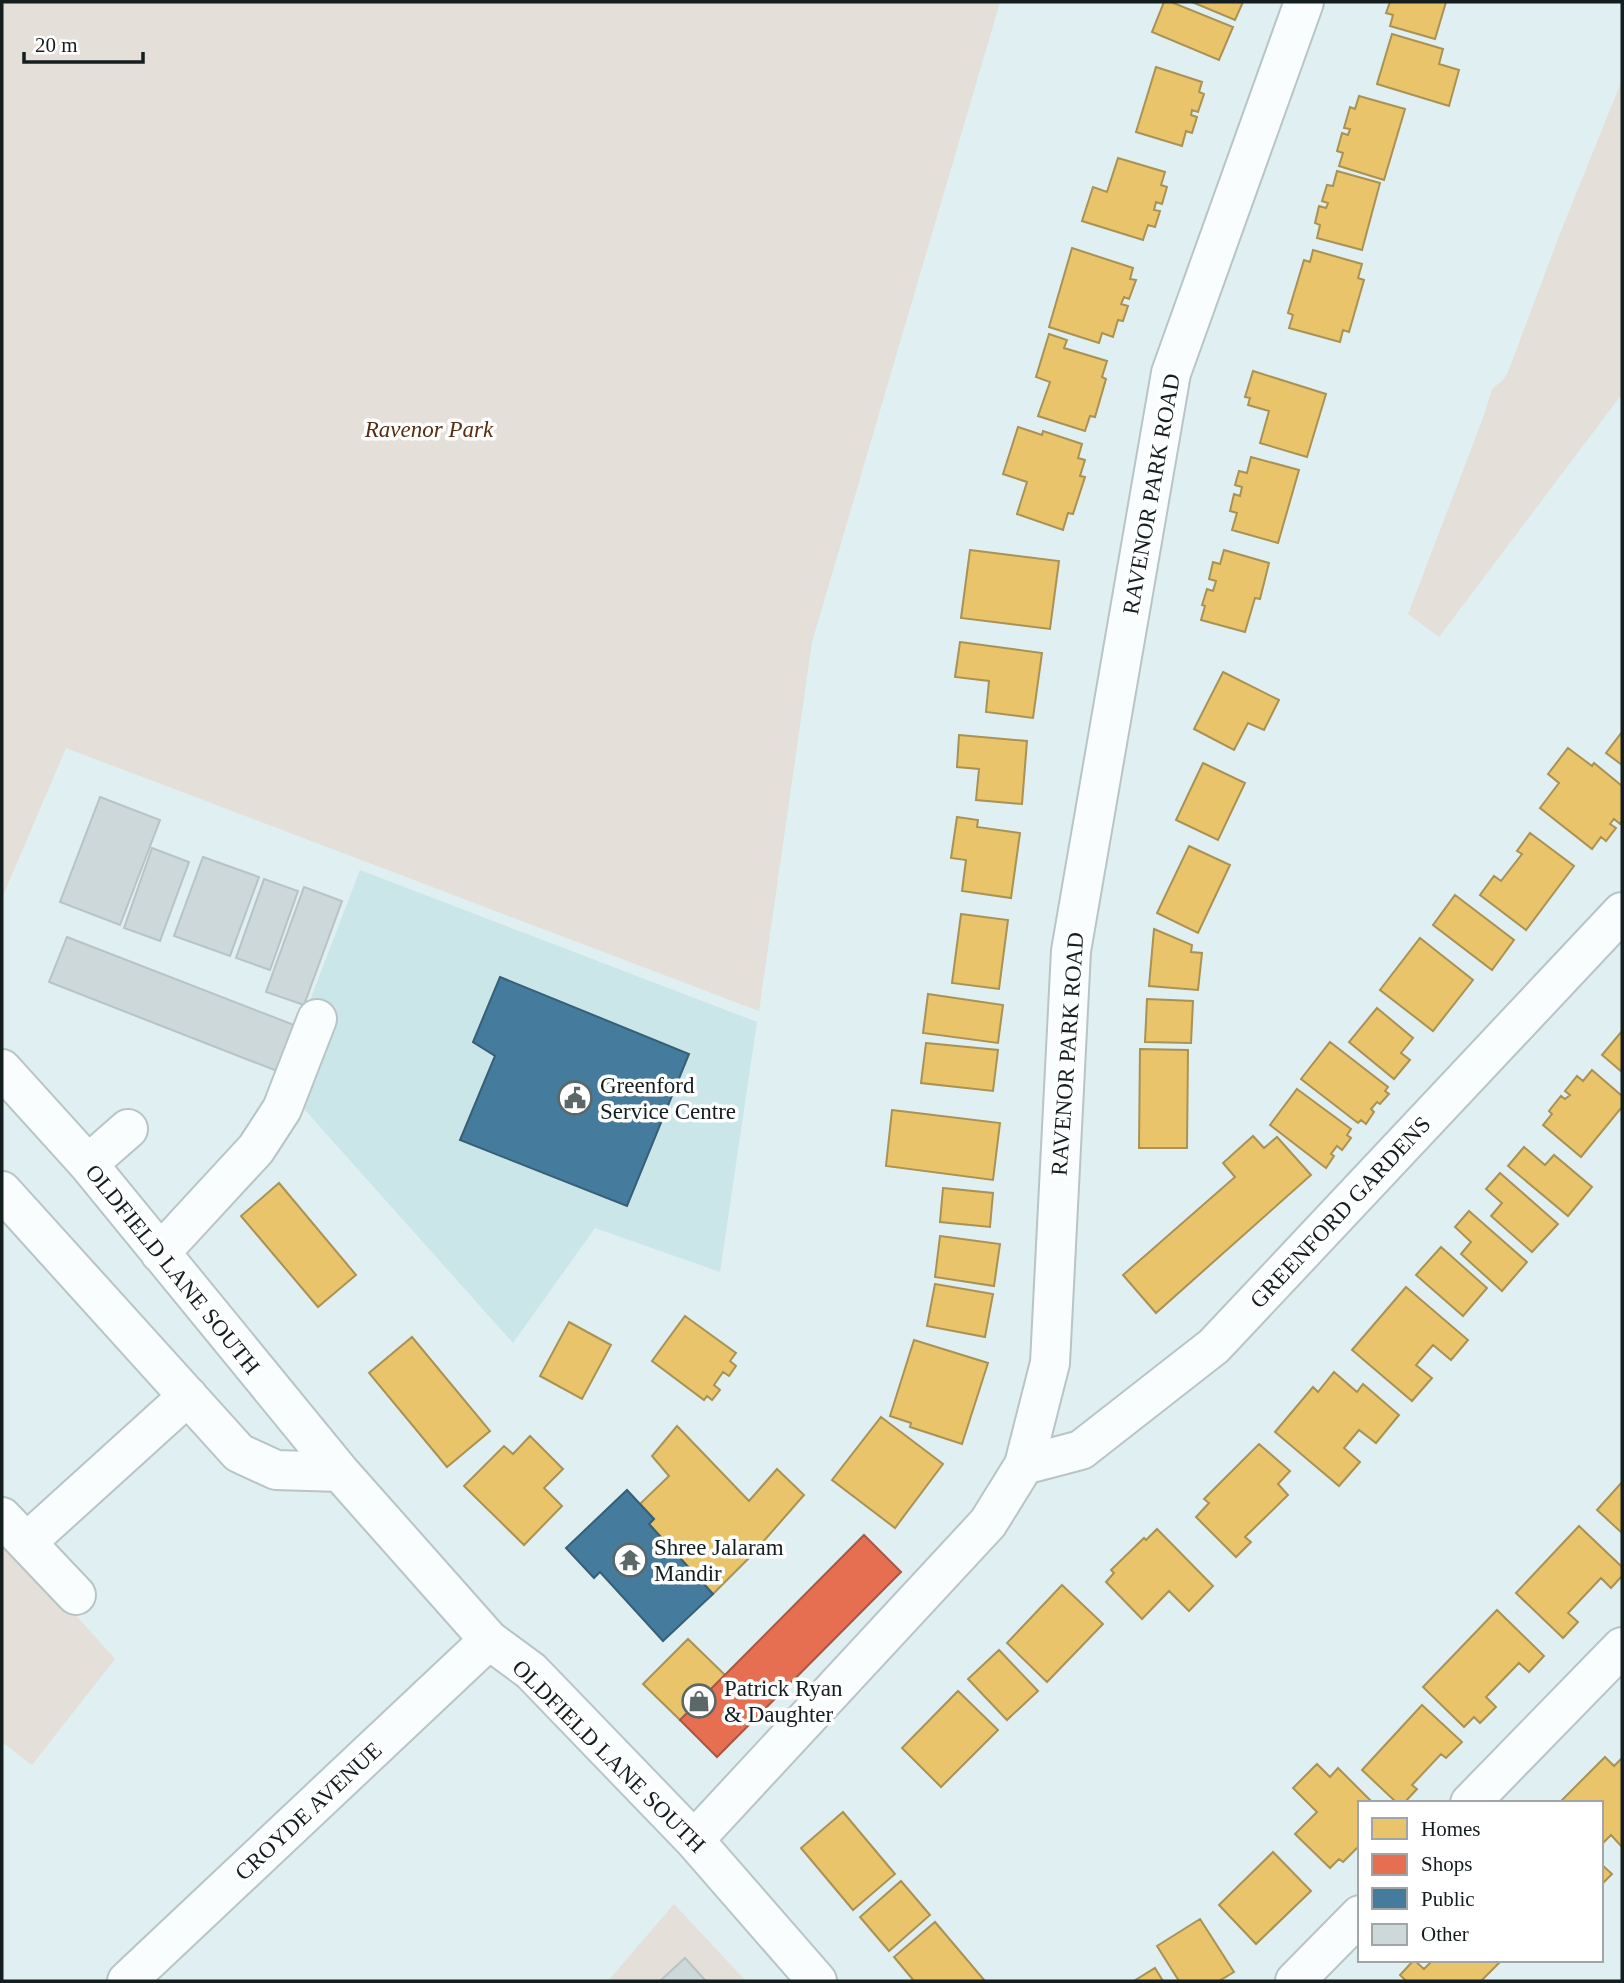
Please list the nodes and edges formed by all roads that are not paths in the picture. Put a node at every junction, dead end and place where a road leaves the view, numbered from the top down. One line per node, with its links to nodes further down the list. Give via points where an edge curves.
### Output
1 (1304, 2): 10 (street, RAVENOR PARK ROAD, via 1171,373 1070,951 1050,1363)
2 (1622, 912): 10 (street, GREENFORD GARDENS, via 1214,1346 1081,1450)
3 (317, 1019): 8 (street, via 282,1109 256,1149)
4 (2, 1069): 6 (street, OLDFIELD LANE SOUTH)
5 (128, 1129): 6 (street)
6 (88, 1164): 8 (street, OLDFIELD LANE SOUTH)
7 (2, 1191): 9 (street)
8 (160, 1253): 11 (street, OLDFIELD LANE SOUTH)
9 (188, 1396): 11 (street, via 239,1453 276,1470); 12 (street)
10 (1024, 1465): 17 (street, RAVENOR PARK ROAD, via 988,1523)
11 (340, 1472): 14 (street, OLDFIELD LANE SOUTH)
12 (15, 1530): 13 (street)
13 (76, 1595)
14 (489, 1640): 17 (street, OLDFIELD LANE SOUTH, via 531,1671); 19 (street, CROYDE AVENUE)
15 (1622, 1647): 16 (street)
16 (1472, 1801)
17 (694, 1840): 20 (street, OLDFIELD LANE SOUTH)
18 (1358, 1917): 21 (street)
19 (127, 1981)
20 (817, 1981)
21 (1295, 1981)

